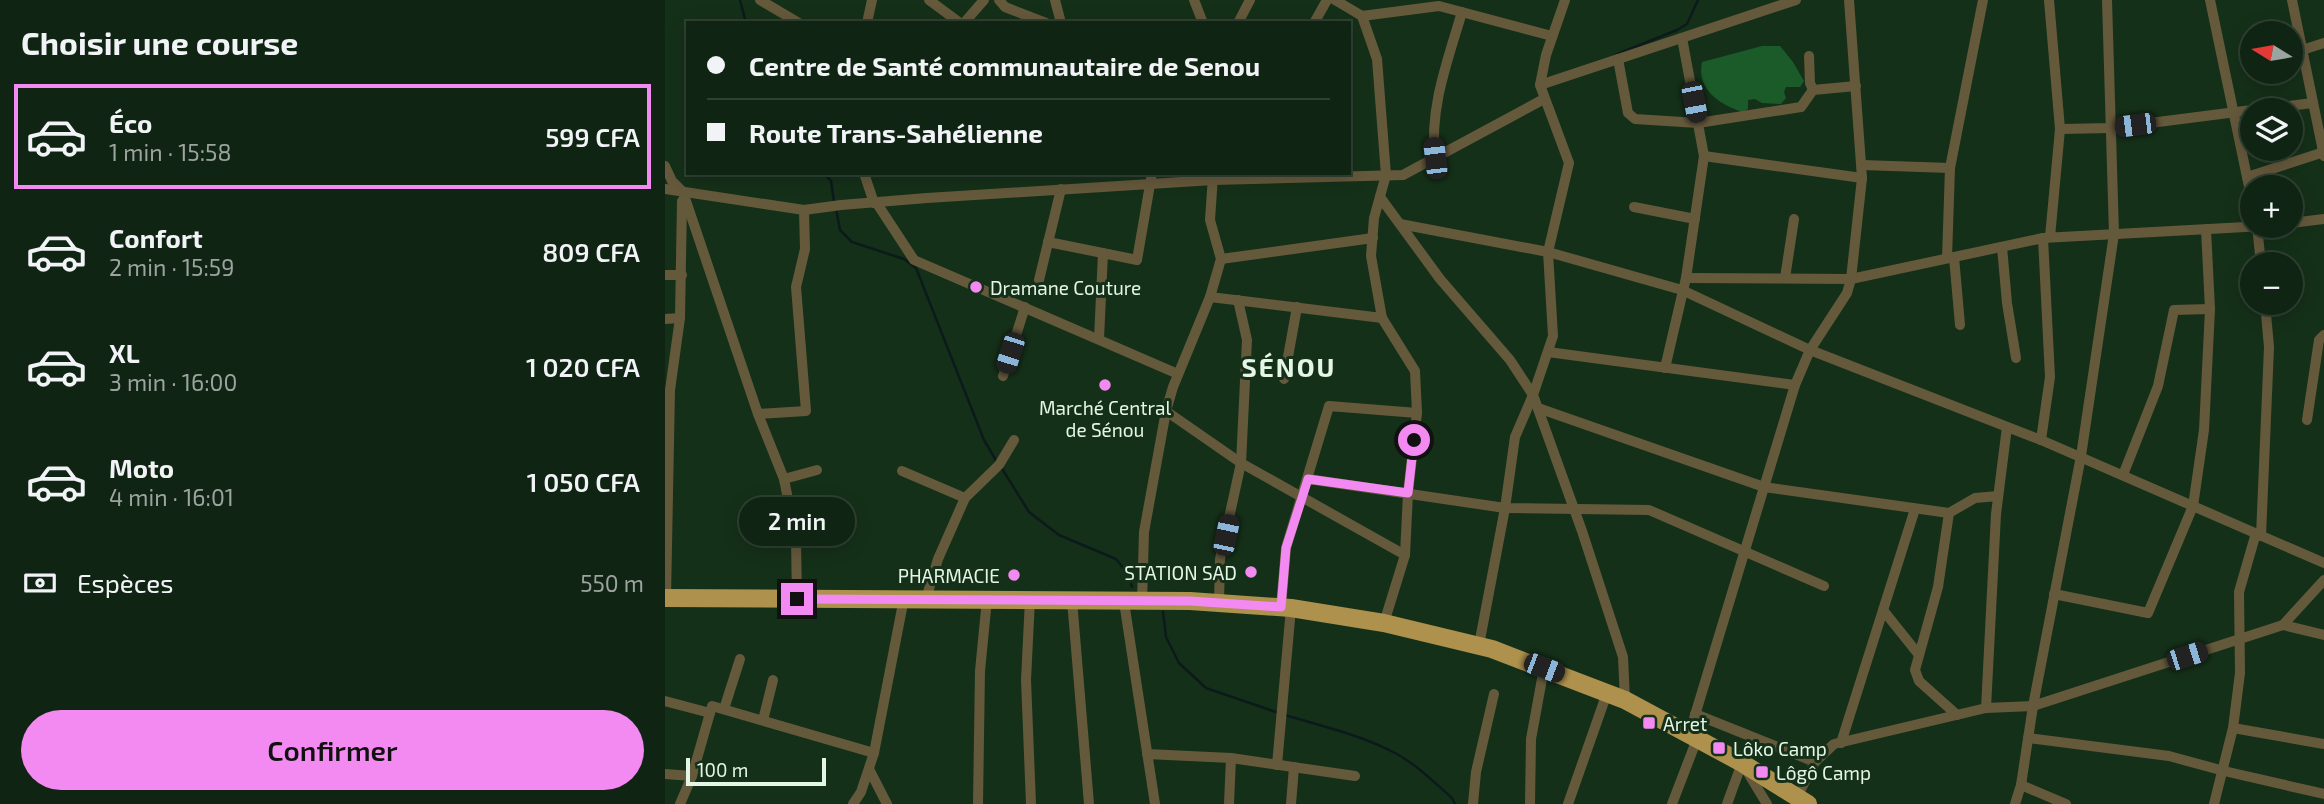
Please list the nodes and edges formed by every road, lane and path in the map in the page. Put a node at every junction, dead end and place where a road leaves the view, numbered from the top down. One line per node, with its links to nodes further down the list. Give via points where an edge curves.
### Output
1 (760, 0): 20 (street)
2 (872, 0): 21 (street)
3 (929, 0): 22 (street)
4 (984, 0): 23 (street)
5 (999, 0): 24 (street, via 1005,7)
6 (1055, 0): 25 (street)
7 (1194, 0): 26 (street)
8 (1250, 0): 27 (street)
9 (1565, 0): 30 (street)
10 (1796, 0): 31 (street)
11 (1849, 0): 38 (street)
12 (1983, 0): 53 (street)
13 (2049, 0): 47 (street)
14 (2107, 0): 46 (street)
15 (2210, 0): 44 (street)
16 (2292, 0): 29 (street)
17 (1327, 1): 19 (street); 28 (street)
18 (1462, 12): 19 (street, via 1439,6); 30 (street); 50 (street, via 1440,88 1432,133)
19 (1362, 16): 59 (street, via 1377,59)
20 (796, 21)
21 (867, 21)
22 (959, 21)
23 (964, 21)
24 (1041, 21)
25 (1060, 21)
26 (1202, 21)
27 (1239, 21)
28 (1315, 21)
29 (2296, 21)
30 (1552, 36): 37 (street)
31 (1682, 38): 36 (street); 45 (street)
32 (2324, 43): 33 (street)
33 (2303, 50)
34 (2303, 55): 41 (street)
35 (1809, 56): 39 (street)
36 (1619, 59): 37 (street); 45 (street, via 1630,117)
37 (1540, 85): 40 (street)
38 (1856, 86): 39 (street); 52 (street)
39 (1813, 90): 45 (street, via 1801,107)
40 (1544, 99): 50 (street); 83 (street, via 1569,163)
41 (2313, 103): 42 (street); 48 (street)
42 (2303, 104)
43 (2240, 112): 44 (street)
44 (2234, 113): 46 (street); 57 (street)
45 (1698, 123): 49 (street)
46 (2111, 128): 47 (street); 78 (street)
47 (2060, 129): 80 (street)
48 (2324, 153): 58 (street)
49 (1704, 156): 61 (street); 71 (street)
50 (1435, 158): 59 (street, via 1403,175)
51 (665, 166): 66 (street, via 671,181)
52 (1861, 166): 53 (street); 61 (street)
53 (1950, 168): 85 (street)
54 (865, 175): 68 (street)
55 (1120, 175): 63 (street)
56 (1309, 175): 59 (street); 60 (street)
57 (2247, 175)
58 (2253, 175)
59 (1386, 176): 67 (street)
60 (1213, 177): 62 (street); 86 (street, via 1210,220)
61 (1862, 178): 91 (street)
62 (1151, 179): 63 (street); 84 (street, via 1137,260)
63 (1125, 186): 65 (street)
64 (665, 189): 66 (street)
65 (1061, 190): 68 (street); 81 (street)
66 (683, 191): 70 (street); 88 (street); 117 (street)
67 (1380, 197): 75 (street); 79 (street)
68 (875, 202): 70 (street); 96 (street, via 915,260)
69 (1634, 208): 71 (street)
70 (804, 210): 117 (street, via 805,249 796,288 806,411)
71 (1695, 219): 89 (street)
72 (1794, 219): 90 (street)
73 (2324, 219): 74 (street)
74 (2303, 222)
75 (1400, 224): 83 (street); 114 (street)
76 (2240, 227): 77 (street)
77 (2206, 229): 78 (street); 98 (street)
78 (2113, 234): 80 (street); 124 (street)
79 (1373, 238): 86 (street); 101 (street, via 1371,256)
80 (2047, 238): 82 (street); 123 (street, via 2050,377)
81 (1048, 242): 84 (street); 92 (street)
82 (2002, 247): 85 (street); 108 (street)
83 (1548, 252): 93 (street); 107 (street, via 1553,336)
84 (1103, 253): 105 (street)
85 (1951, 258): 91 (street); 103 (street)
86 (1221, 259): 94 (street)
87 (665, 275): 88 (street)
88 (682, 275): 100 (street)
89 (1686, 278): 90 (street); 93 (street)
90 (1785, 278): 91 (street)
91 (1851, 279): 106 (street, via 1847,293)
92 (1039, 280)
93 (1682, 290): 106 (street); 109 (street)
94 (1210, 297): 95 (street); 110 (street)
95 (1238, 300): 97 (street); 125 (street, via 1247,340)
96 (1025, 307): 105 (street); 111 (street)
97 (1297, 307): 101 (street); 112 (street)
98 (2210, 309): 128 (street, via 2174,310 2158,386); 136 (street, via 2204,430)
99 (2266, 315): 141 (street, via 2269,347)
100 (680, 318): 102 (street); 119 (street)
101 (1382, 318): 118 (street, via 1415,371)
102 (665, 319)
103 (1960, 325)
104 (2324, 335): 120 (street, via 2319,340)
105 (1099, 339): 110 (street)
106 (1810, 350): 113 (street); 121 (street)
107 (1548, 352): 109 (street); 114 (street)
108 (2016, 358)
109 (1665, 368): 113 (street)
110 (1178, 374): 116 (street)
111 (1003, 376)
112 (1284, 379)
113 (1795, 386): 131 (street)
114 (1533, 395): 115 (street); 137 (street, via 1515,437)
115 (1538, 408): 131 (street); 138 (street)
116 (1166, 411): 125 (street); 156 (street, via 1144,532)
117 (758, 414): 129 (street)
118 (1417, 414): 130 (street, via 1329,406); 132 (street)
119 (667, 415): 148 (street)
120 (2307, 420)
121 (2007, 426): 123 (street); 133 (street)
122 (1014, 440): 134 (street, via 999,465)
123 (2041, 440): 124 (street)
124 (2081, 456): 128 (street); 147 (street)
125 (1241, 463): 135 (street); 157 (street, via 1220,559)
126 (817, 470): 129 (street)
127 (902, 471): 134 (street)
128 (2123, 475): 136 (street)
129 (784, 479): 150 (street, via 796,540)
130 (1308, 479): 132 (street); 135 (street)
131 (1764, 487): 139 (street); 142 (street)
132 (1408, 493): 137 (street); 143 (street)
133 (1998, 496): 140 (street, via 1975,498); 174 (street)
134 (965, 498): 151 (street)
135 (1303, 498): 143 (street); 158 (street, via 1286,548)
136 (2193, 506): 141 (street); 147 (street, via 2148,613)
137 (1505, 509): 138 (street); 164 (street)
138 (1574, 509): 142 (street, via 1649,510); 172 (street, via 1623,657)
139 (1915, 509): 140 (street); 159 (street)
140 (1949, 513): 165 (street, via 1938,587)
141 (2259, 535): 144 (street); 163 (street, via 2239,592)
142 (1745, 551): 146 (street); 177 (street)
143 (1405, 555): 160 (street)
144 (2324, 563)
145 (2324, 580): 161 (street)
146 (1824, 586)
147 (2054, 594): 173 (street)
148 (665, 598): 150 (highway)
149 (904, 598): 150 (highway); 151 (highway); 185 (street)
150 (797, 599)
151 (926, 599): 152 (highway)
152 (987, 599): 153 (highway); 203 (street, via 980,671)
153 (1030, 599): 154 (highway); 204 (street, via 1026,680)
154 (1072, 600): 155 (highway); 205 (street)
155 (1124, 602): 156 (highway); 186 (street)
156 (1142, 602): 157 (highway)
157 (1219, 603): 158 (highway)
158 (1286, 608): 160 (highway); 190 (street)
159 (1883, 610): 165 (street); 183 (street)
160 (1384, 623): 164 (highway)
161 (2283, 625): 162 (street); 163 (street)
162 (2324, 635)
163 (2239, 639): 173 (street); 180 (street)
164 (1479, 645): 167 (highway)
165 (1919, 655): 178 (street, via 1915,670 1919,681)
166 (740, 659): 175 (street)
167 (1544, 668): 169 (highway); 210 (street, via 1531,739)
168 (773, 680): 179 (street)
169 (1607, 693): 172 (highway); 211 (street)
170 (1494, 694): 209 (street)
171 (665, 701): 176 (street)
172 (1625, 701): 181 (highway)
173 (2033, 706): 174 (street); 182 (street)
174 (1986, 708): 178 (street)
175 (724, 709): 176 (street, via 712,706); 179 (street)
176 (710, 713): 195 (street)
177 (1695, 715): 181 (street); 188 (street)
178 (1957, 715): 183 (street)
179 (763, 720): 185 (street)
180 (2233, 728): 184 (street); 193 (street)
181 (1693, 737): 189 (highway); 212 (street)
182 (2028, 738): 193 (street, via 2169,756); 197 (street)
183 (1841, 743): 188 (street)
184 (2324, 744)
185 (874, 753): 192 (street)
186 (1147, 754): 187 (street); 206 (street)
187 (1231, 758): 190 (street); 207 (street)
188 (1815, 762): 199 (street)
189 (1742, 763): 199 (highway); 213 (street); 214 (street)
190 (1277, 765): 191 (street)
191 (1294, 767): 196 (street); 208 (street)
192 (869, 769): 201 (street); 202 (street)
193 (2224, 771): 198 (street); 217 (street)
194 (665, 774): 195 (street)
195 (691, 776): 200 (street)
196 (1355, 776)
197 (2021, 785): 215 (street); 216 (street)
198 (2324, 794)
199 (1803, 801)
200 (680, 804)
201 (853, 804)
202 (887, 804)
203 (978, 804)
204 (1031, 804)
205 (1089, 804)
206 (1155, 804)
207 (1229, 804)
208 (1291, 804)
209 (1473, 804)
210 (1530, 804)
211 (1568, 804)
212 (1672, 804)
213 (1727, 804)
214 (1767, 804)
215 (2015, 804)
216 (2066, 804)
217 (2214, 804)

